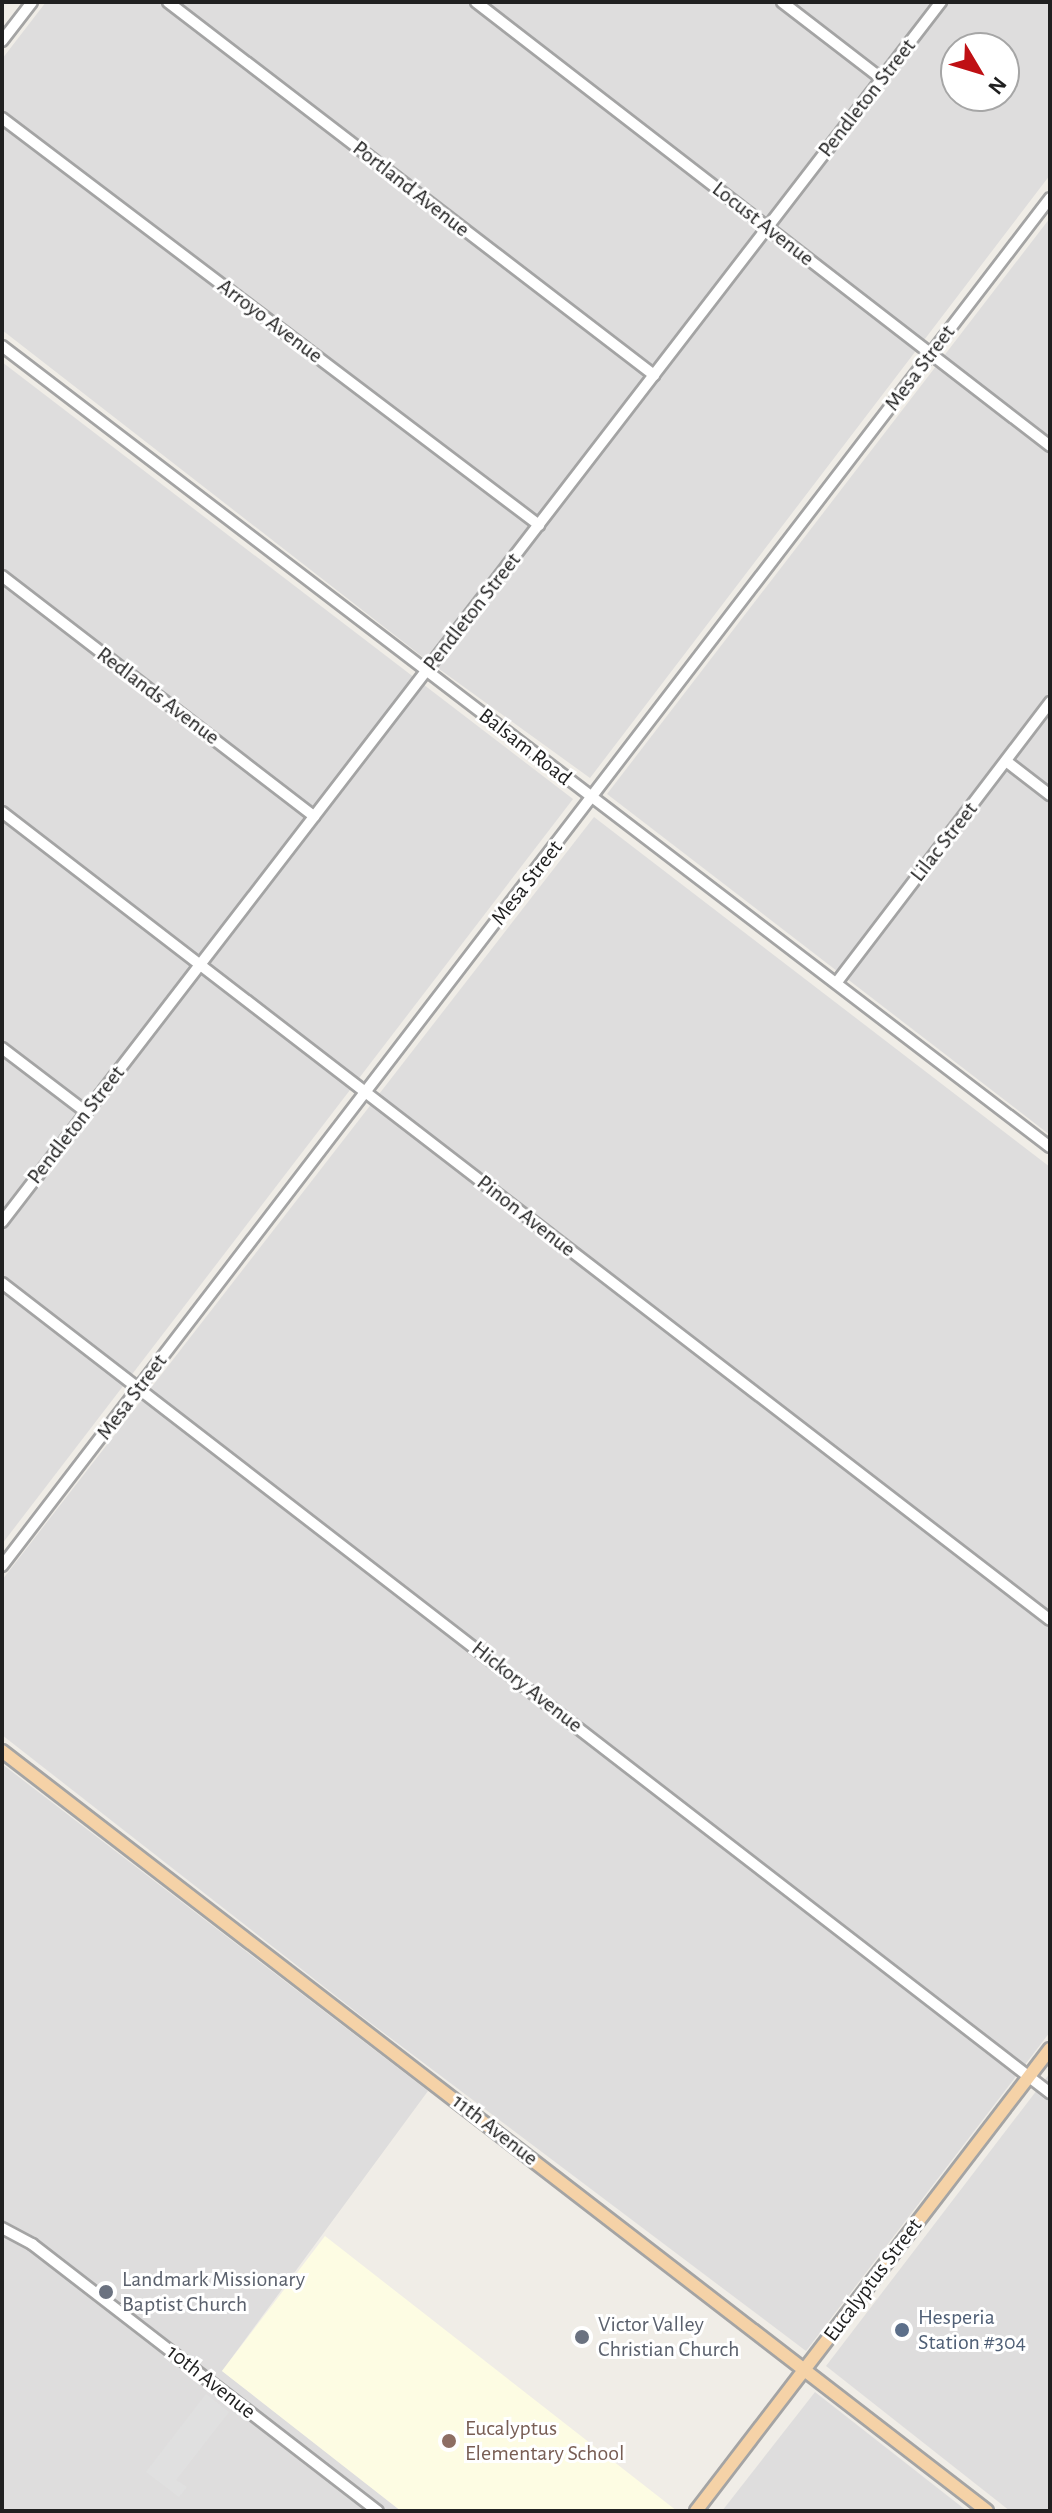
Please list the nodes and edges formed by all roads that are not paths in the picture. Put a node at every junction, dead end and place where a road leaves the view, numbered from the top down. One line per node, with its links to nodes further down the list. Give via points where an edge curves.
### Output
1 (32, 2): 6 (street)
2 (168, 2): 13 (street, Portland Avenue)
3 (476, 2): 10 (street, Locust Avenue)
4 (782, 2): 7 (street)
5 (941, 2): 7 (street, Pendleton Street)
6 (2, 41)
7 (882, 79): 10 (street, Pendleton Street)
8 (2, 118): 15 (street, Arroyo Avenue)
9 (1050, 198): 12 (street, Mesa Street)
10 (768, 227): 12 (street, Locust Avenue); 13 (street, Pendleton Street)
11 (2, 346): 17 (street, Balsam Road)
12 (931, 353): 14 (street, Locust Avenue); 21 (street, Mesa Street)
13 (654, 375): 15 (street, Pendleton Street)
14 (1050, 446)
15 (539, 525): 17 (street, Pendleton Street)
16 (2, 576): 23 (street, Redlands Avenue)
17 (427, 670): 21 (street, Balsam Road); 23 (street, Pendleton Street)
18 (1050, 702): 19 (street, Lilac Street)
19 (1006, 761): 20 (street); 25 (street, Lilac Street)
20 (1050, 795)
21 (591, 799): 25 (street, Balsam Road); 27 (street, Mesa Street)
22 (2, 812): 24 (street, Pinon Avenue)
23 (314, 816): 24 (street, Pendleton Street)
24 (201, 964): 27 (street, Pinon Avenue); 28 (street, Pendleton Street)
25 (837, 982): 29 (street, Balsam Road)
26 (2, 1048): 28 (street)
27 (365, 1092): 32 (street, Mesa Street); 34 (street, Pinon Avenue)
28 (86, 1112): 30 (street, Pendleton Street)
29 (1050, 1147)
30 (2, 1222)
31 (2, 1283): 32 (street, Hickory Avenue)
32 (139, 1387): 33 (street, Mesa Street); 37 (street, Hickory Avenue)
33 (2, 1566)
34 (1050, 1620)
35 (2, 1751): 40 (main road, 11th Avenue)
36 (1050, 2049): 37 (main road, Eucalyptus Street)
37 (1029, 2077): 38 (street, Hickory Avenue); 40 (main road, Eucalyptus Street)
38 (1050, 2093)
39 (2, 2228): 41 (street, 10th Avenue, via 32,2244)
40 (804, 2370): 42 (main road, Eucalyptus Street); 43 (main road, 11th Avenue)
41 (378, 2511)
42 (696, 2511)
43 (987, 2511)

